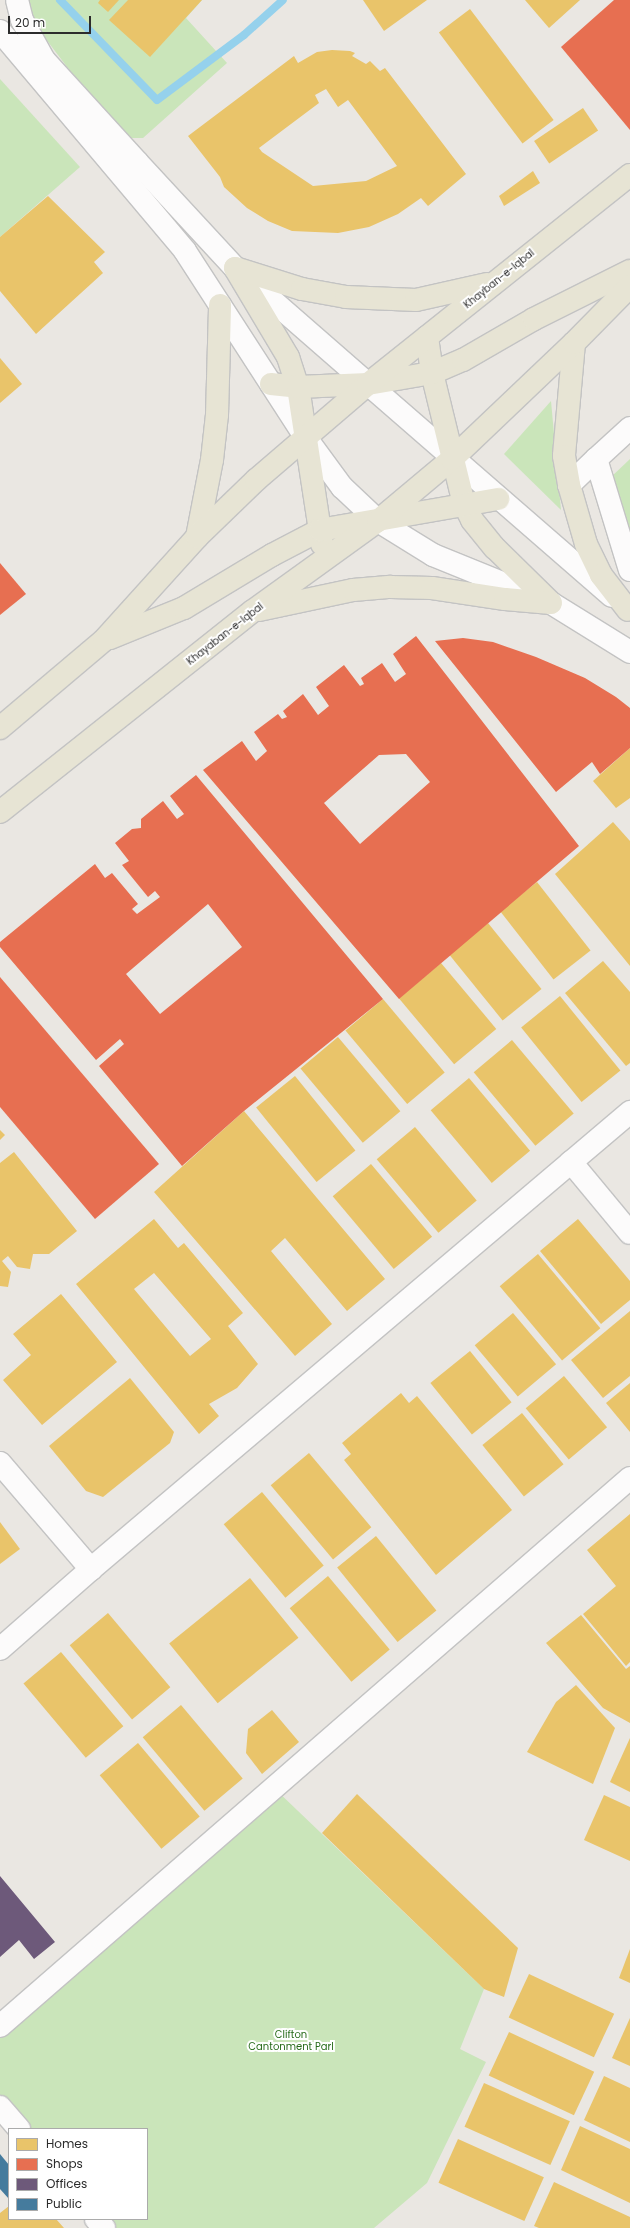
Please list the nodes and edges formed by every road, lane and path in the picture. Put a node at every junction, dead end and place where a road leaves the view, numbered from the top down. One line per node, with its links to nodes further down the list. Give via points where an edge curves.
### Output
1 (17, 0): 4 (street, via 22,20 44,60)
2 (0, 30): 8 (street, via 185,251)
3 (630, 175): 6 (main road, Khayban-e-Iqbal)
4 (234, 268): 6 (main road, via 326,296 379,299 416,300); 13 (street); 14 (main road, via 288,357)
5 (630, 271): 11 (main road, via 534,318 463,360)
6 (497, 281): 9 (main road, Khayban-e-Iqbal)
7 (630, 286): 10 (main road)
8 (220, 304): 12 (street); 24 (main road, via 217,415 212,460)
9 (427, 337): 11 (main road); 13 (main road, Khayban-e-Iqbal)
10 (574, 343): 17 (main road); 19 (main road, via 564,456)
11 (432, 373): 13 (main road); 17 (main road)
12 (271, 384): 14 (main road); 16 (street)
13 (368, 384): 14 (main road); 16 (main road); 17 (street)
14 (298, 387): 16 (main road)
15 (630, 428): 18 (street)
16 (306, 438): 22 (street, via 342,487); 23 (main road); 24 (main road, via 256,480)
17 (452, 459): 20 (street); 21 (main road); 22 (main road, Khayaban-e-Iqbal)
18 (596, 459): 19 (street); 26 (street)
19 (569, 485): 29 (main road, via 586,544 601,575)
20 (498, 499): 21 (main road); 29 (street)
21 (464, 504): 22 (main road); 27 (main road, via 472,520 495,548)
22 (378, 521): 23 (main road); 25 (main road, Khayaban-e-Iqbal); 27 (street, via 433,555)
23 (320, 530): 25 (main road); 30 (main road, via 272,555 184,608)
24 (197, 537): 30 (main road)
25 (323, 559): 28 (main road, Khayaban-e-Iqbal)
26 (630, 570)
27 (551, 603): 28 (main road, via 432,588 391,587 352,590); 31 (street)
28 (253, 611): 33 (main road, Khayaban-e-Iqbal)
29 (629, 611)
30 (104, 640): 32 (main road)
31 (630, 652)
32 (0, 728)
33 (0, 812)
34 (630, 1112): 35 (street)
35 (571, 1162): 36 (street); 39 (street)
36 (630, 1233)
37 (0, 1463): 39 (street)
38 (630, 1478): 41 (street)
39 (91, 1569): 40 (street)
40 (0, 1650)
41 (0, 2026)
42 (0, 2107): 43 (street)
43 (18, 2128)
44 (97, 2220): 45 (street)
45 (104, 2228)

